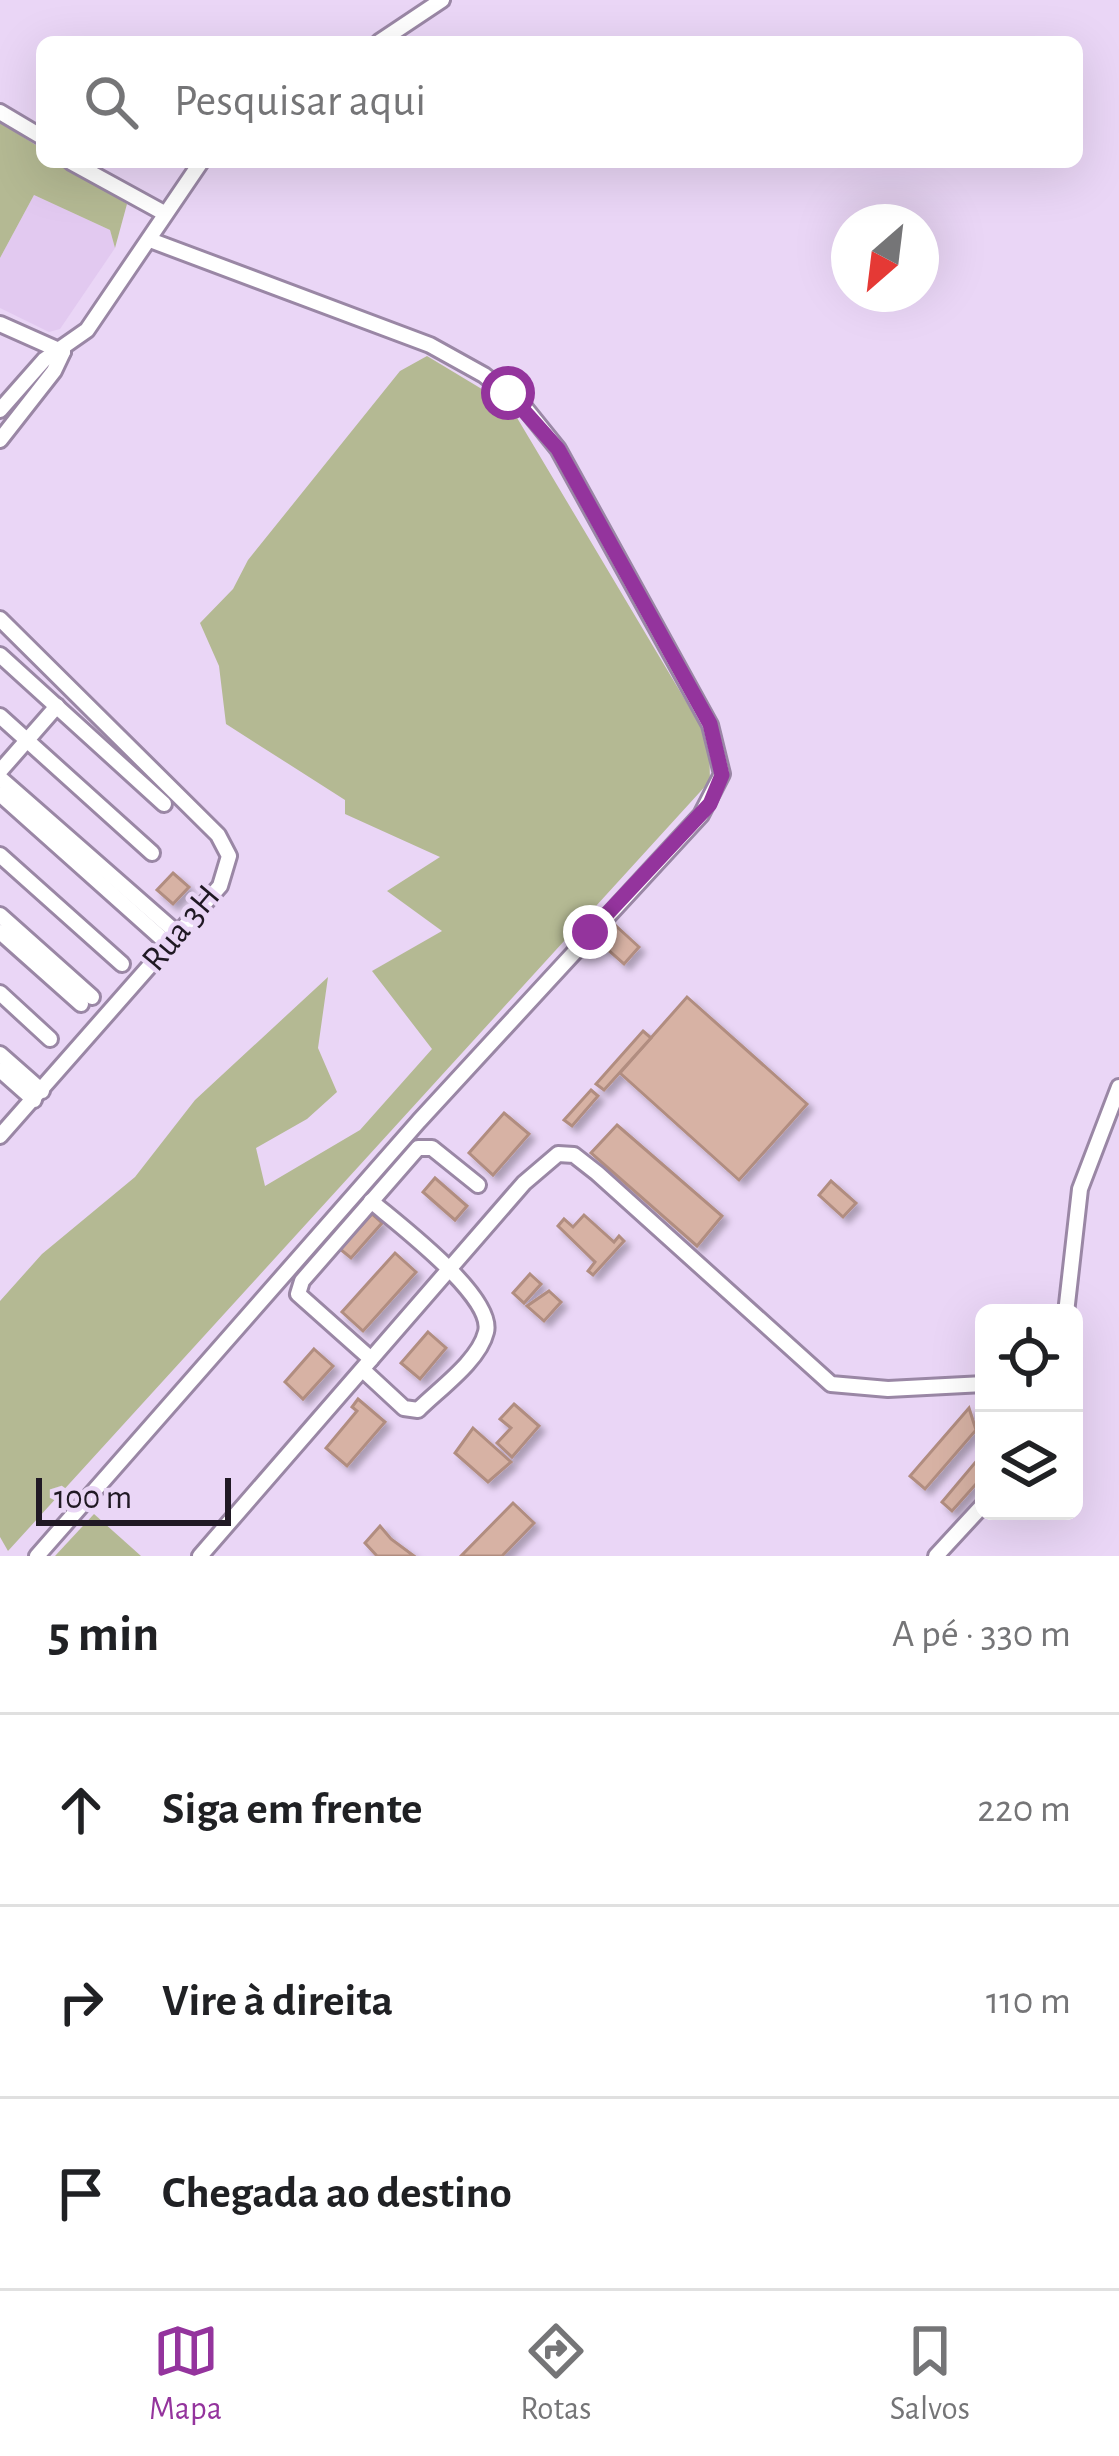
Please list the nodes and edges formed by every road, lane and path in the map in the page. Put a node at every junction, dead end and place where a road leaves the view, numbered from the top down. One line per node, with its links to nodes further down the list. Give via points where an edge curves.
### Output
1 (442, 0): 2 (street)
2 (388, 36)
3 (0, 112): 4 (street)
4 (36, 133)
5 (82, 168): 7 (street)
6 (197, 168): 7 (street)
7 (164, 213): 8 (street)
8 (150, 239): 10 (street); 41 (street, via 410,336 517,400 558,449 692,688 722,775 701,815)
9 (0, 325): 10 (street)
10 (62, 352): 11 (street, via 44,360); 12 (street)
11 (0, 410)
12 (0, 440)
13 (0, 619): 25 (street, Rua 3H, via 226,845 226,874)
14 (0, 656): 15 (street)
15 (57, 706): 17 (street); 20 (street)
16 (0, 716): 17 (street)
17 (27, 740): 18 (street); 21 (street)
18 (0, 774): 25 (street)
19 (0, 794): 25 (street)
20 (164, 804)
21 (152, 853)
22 (0, 855): 26 (street)
23 (0, 915): 24 (street, via 86,1001)
24 (0, 932)
25 (173, 939): 32 (street, Rua 3H)
26 (122, 964)
27 (0, 993): 28 (street)
28 (50, 1039)
29 (0, 1054): 32 (street)
30 (0, 1070): 32 (street)
31 (1119, 1087): 37 (street, via 1084,1174)
32 (39, 1096): 33 (street, Rua 3H)
33 (0, 1136)
34 (478, 1185): 35 (street, via 424,1146)
35 (371, 1201): 36 (street); 38 (street, via 298,1294)
36 (448, 1269): 38 (street); 38 (street, via 485,1311 488,1327 477,1350 412,1412); 39 (street, via 537,1169 567,1153 831,1384)
37 (1067, 1304)
38 (367, 1365): 42 (street)
39 (975, 1384)
40 (975, 1514): 43 (street)
41 (37, 1556)
42 (200, 1556)
43 (936, 1556)

